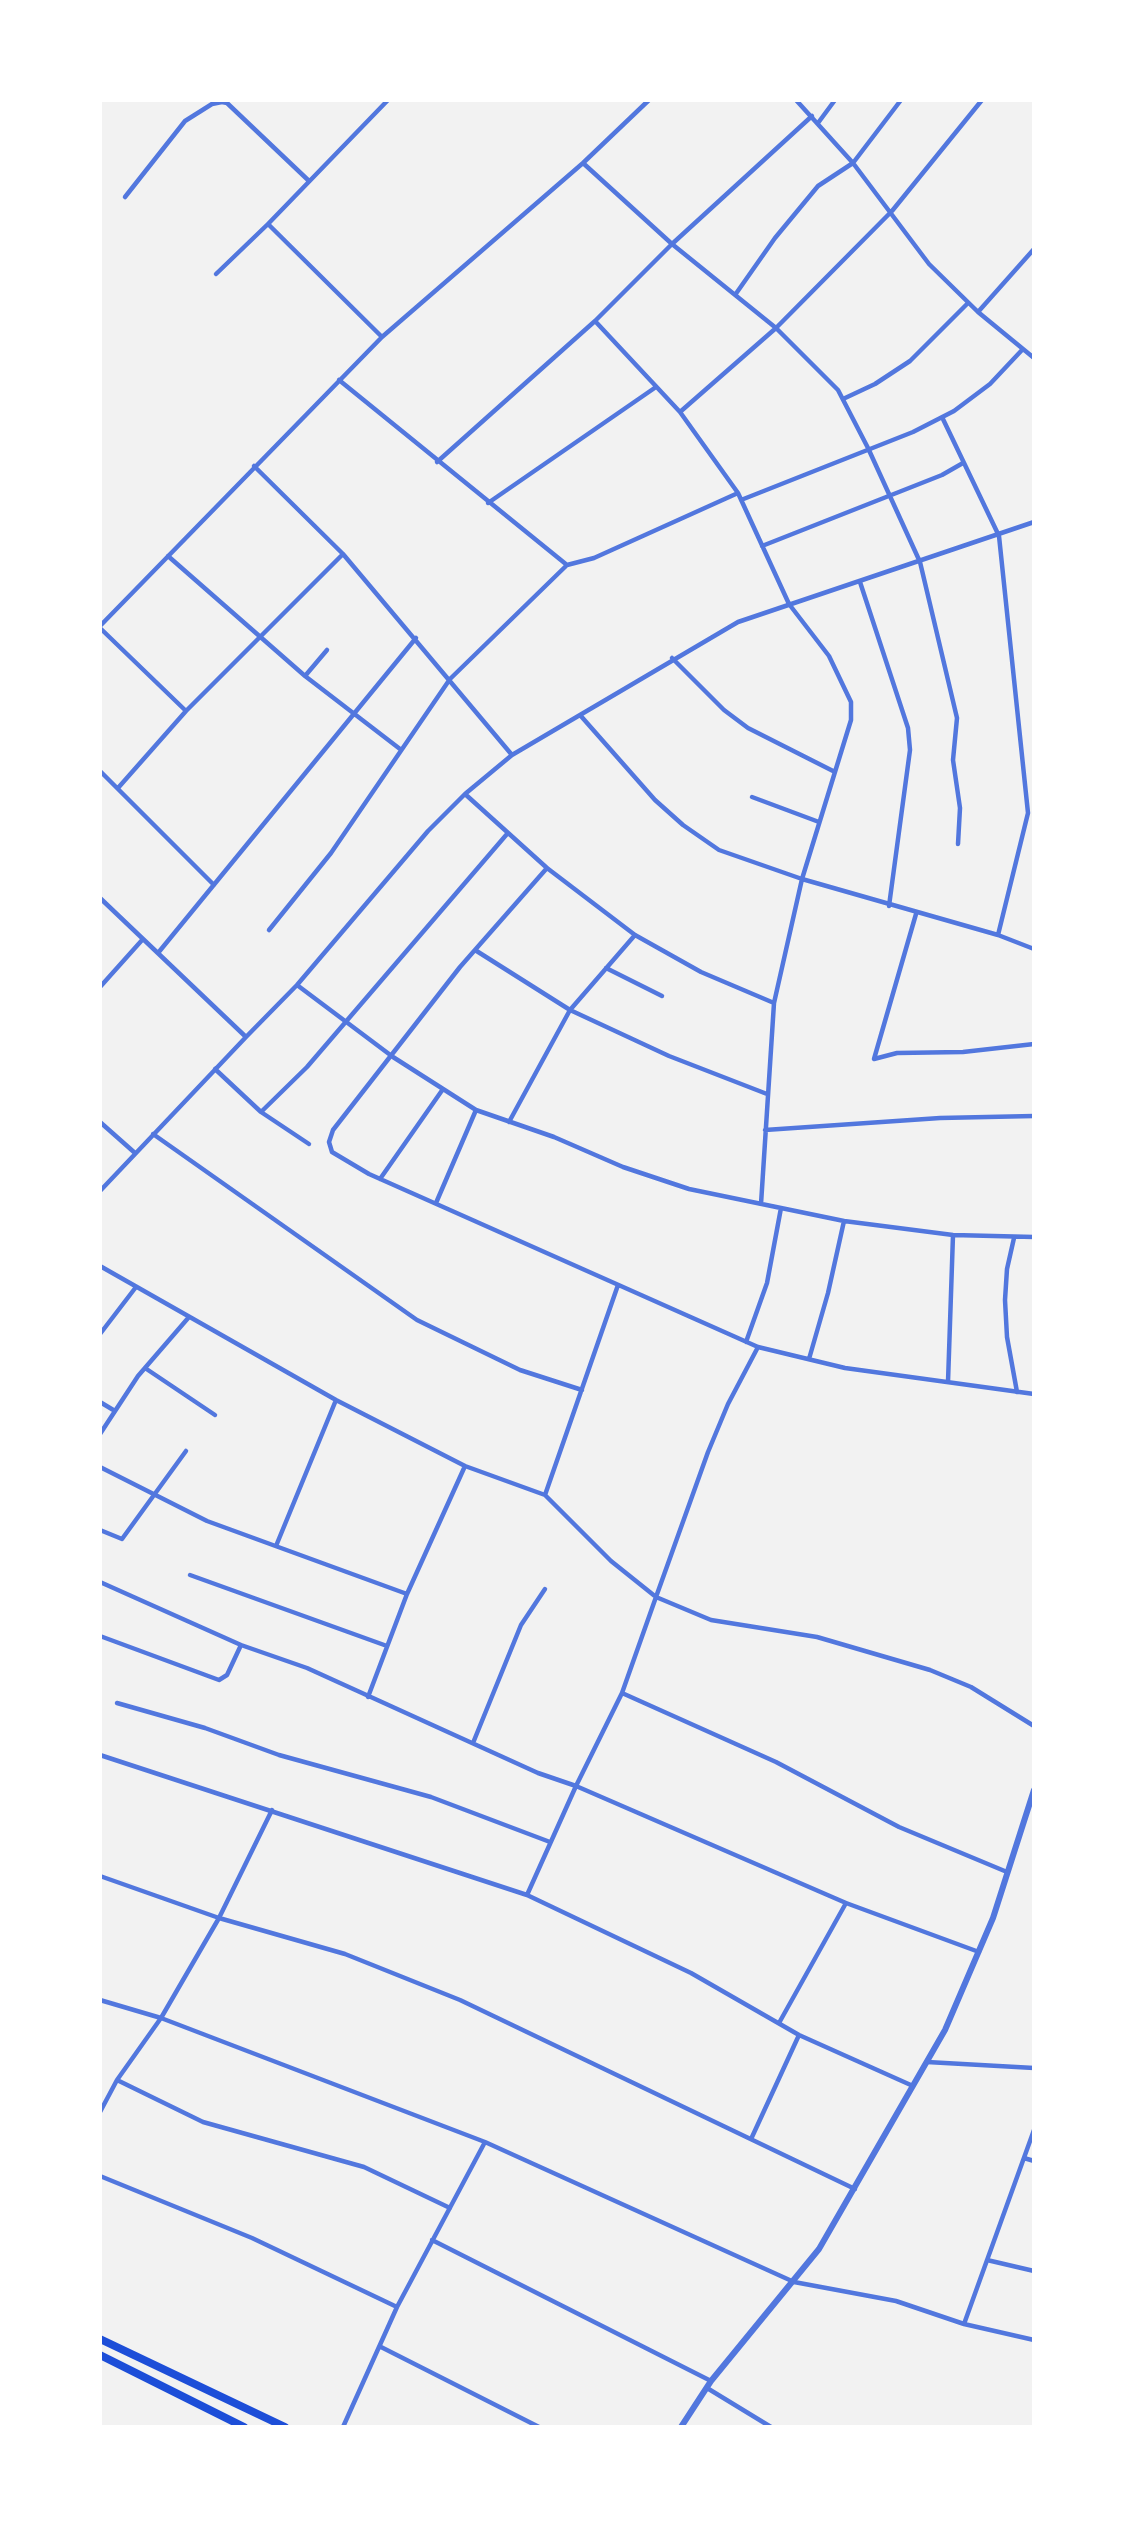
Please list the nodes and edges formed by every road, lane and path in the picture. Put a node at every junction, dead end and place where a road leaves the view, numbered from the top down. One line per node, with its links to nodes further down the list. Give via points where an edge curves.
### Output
1 (388, 100): 11 (street)
2 (649, 100): 9 (street)
3 (796, 100): 7 (street)
4 (835, 100): 8 (street)
5 (901, 100): 10 (street)
6 (982, 100): 13 (street)
7 (812, 116): 8 (street); 15 (street)
8 (818, 123): 10 (street)
9 (583, 163): 15 (street); 23 (street)
10 (853, 163): 13 (street); 18 (street, via 818,186)
11 (308, 180): 12 (street, via 222,102 185,121); 14 (street)
12 (125, 197)
13 (892, 211): 19 (street, via 929,264); 22 (street)
14 (268, 224): 17 (street); 23 (street)
15 (672, 244): 18 (street); 21 (street)
16 (1034, 249): 20 (street)
17 (216, 274)
18 (735, 295): 22 (street)
19 (968, 303): 20 (street); 28 (street, via 910,361)
20 (978, 312): 24 (street)
21 (595, 321): 27 (street); 32 (street)
22 (776, 328): 28 (street, via 824,373); 29 (street)
23 (382, 337): 26 (street)
24 (1022, 350): 25 (street); 30 (street, via 990,384)
25 (1034, 358)
26 (339, 380): 32 (street); 34 (street)
27 (656, 387): 29 (street); 38 (street)
28 (843, 399): 31 (street)
29 (680, 412): 35 (street)
30 (942, 417): 31 (street); 33 (street)
31 (868, 447): 36 (street); 37 (street)
32 (437, 462): 38 (street)
33 (963, 463): 36 (street); 40 (street)
34 (254, 466): 42 (street); 43 (street)
35 (738, 493): 37 (street); 45 (street, via 594,558)
36 (890, 495): 41 (street); 44 (street)
37 (741, 500): 41 (street)
38 (488, 503): 45 (street)
39 (1034, 522): 40 (street)
40 (999, 536): 44 (street); 65 (street)
41 (762, 546): 47 (street)
42 (343, 554): 49 (street); 50 (street)
43 (168, 556): 48 (street); 50 (street)
44 (920, 562): 46 (street); 68 (street, via 957,718 953,760 960,808)
45 (567, 565): 54 (street)
46 (860, 582): 47 (street); 73 (street, via 908,728)
47 (789, 604): 52 (street, via 738,622); 61 (street, via 829,656 851,702 851,720)
48 (100, 627): 55 (street)
49 (416, 638): 54 (street); 56 (street)
50 (262, 639): 53 (street); 55 (street)
51 (327, 650): 53 (street)
52 (672, 658): 57 (street); 61 (street, via 748,728)
53 (305, 676): 56 (street)
54 (450, 679): 58 (street); 59 (street)
55 (186, 711): 62 (street)
56 (352, 714): 58 (street); 71 (street)
57 (580, 715): 59 (street); 70 (street, via 631,776 683,825 719,850)
58 (400, 749): 75 (street, via 331,853)
59 (512, 755): 63 (street)
60 (100, 771): 62 (street)
61 (835, 772): 66 (street)
62 (118, 788): 71 (street)
63 (465, 794): 67 (street); 83 (street)
64 (752, 797): 66 (street)
65 (1031, 814): 77 (street)
66 (819, 822): 70 (street)
67 (508, 834): 69 (street); 88 (street)
68 (958, 844)
69 (547, 868): 76 (street); 79 (street)
70 (802, 879): 73 (street); 86 (street)
71 (214, 885): 81 (street)
72 (100, 898): 78 (street)
73 (889, 906): 74 (street)
74 (916, 914): 77 (street); 90 (street, via 874,1059 897,1053)
75 (270, 930)
76 (635, 935): 82 (street); 86 (street, via 701,972)
77 (998, 935): 80 (street)
78 (143, 939): 81 (street); 84 (street)
79 (475, 950): 87 (street); 91 (street)
80 (1034, 950)
81 (158, 953): 89 (street)
82 (606, 968): 85 (street); 87 (street)
83 (297, 985): 88 (street); 89 (street)
84 (100, 987)
85 (662, 996)
86 (774, 1003): 94 (street)
87 (569, 1010): 94 (street); 99 (street)
88 (345, 1021): 91 (street); 96 (street)
89 (246, 1037): 92 (street)
90 (1034, 1044)
91 (393, 1057): 93 (street); 104 (street, via 328,1142 332,1152)
92 (215, 1069): 96 (street); 101 (street)
93 (443, 1090): 95 (street); 104 (street)
94 (767, 1094): 100 (street)
95 (476, 1111): 99 (street); 106 (street)
96 (261, 1112): 102 (street)
97 (1034, 1116): 100 (street)
98 (100, 1122): 103 (street)
99 (509, 1122): 107 (street, via 676,1184)
100 (765, 1130): 107 (street)
101 (153, 1134): 103 (street); 123 (street, via 417,1320 520,1370)
102 (309, 1144)
103 (135, 1153): 105 (street)
104 (380, 1179): 106 (street)
105 (100, 1191)
106 (436, 1203): 114 (street)
107 (761, 1204): 108 (street)
108 (781, 1208): 109 (street); 118 (street, via 767,1283)
109 (844, 1221): 110 (street); 120 (street)
110 (953, 1236): 112 (street); 122 (street)
111 (1034, 1237): 112 (street)
112 (1014, 1238): 124 (street, via 1005,1300)
113 (100, 1266): 115 (street)
114 (618, 1285): 118 (street); 123 (street)
115 (136, 1287): 116 (street); 117 (street)
116 (189, 1317): 121 (street); 126 (street)
117 (100, 1334)
118 (746, 1342): 119 (street)
119 (758, 1347): 120 (street); 142 (street, via 727,1404)
120 (809, 1359): 122 (street)
121 (145, 1368): 128 (street); 129 (street)
122 (948, 1382): 124 (street)
123 (582, 1390): 134 (street)
124 (1017, 1392): 125 (street)
125 (1034, 1394)
126 (336, 1400): 132 (street); 137 (street)
127 (100, 1402): 128 (street)
128 (114, 1411): 130 (street)
129 (215, 1415)
130 (100, 1434)
131 (186, 1451): 135 (street)
132 (465, 1466): 134 (street); 141 (street)
133 (100, 1467): 135 (street)
134 (545, 1495): 142 (street, via 611,1561)
135 (154, 1496): 136 (street, via 122,1539); 137 (street)
136 (100, 1530)
137 (276, 1546): 141 (street)
138 (190, 1575): 145 (street)
139 (100, 1581): 144 (street)
140 (545, 1588): 150 (street, via 521,1625)
141 (407, 1594): 145 (street)
142 (656, 1597): 146 (street); 149 (street, via 711,1620 817,1637 930,1670 971,1687)
143 (100, 1636): 144 (street, via 219,1679 227,1675)
144 (241, 1645): 147 (street, via 307,1668)
145 (387, 1646): 147 (street)
146 (622, 1693): 152 (street); 156 (street, via 776,1762 899,1827)
147 (368, 1697): 150 (street)
148 (117, 1703): 155 (street, via 431,1797)
149 (1034, 1726)
150 (473, 1743): 152 (street)
151 (100, 1755): 154 (street)
152 (576, 1786): 155 (street); 159 (street)
153 (1034, 1790): 156 (street)
154 (272, 1810): 158 (street); 160 (street)
155 (550, 1842): 158 (street)
156 (1007, 1872): 161 (street)
157 (100, 1876): 160 (street)
158 (527, 1895): 164 (street, via 691,1972)
159 (846, 1903): 161 (street); 164 (street)
160 (219, 1918): 163 (street); 172 (street, via 345,1954 460,2000)
161 (981, 1952): 166 (street)
162 (100, 2000): 163 (street)
163 (161, 2018): 168 (street); 173 (street)
164 (779, 2023): 165 (street)
165 (799, 2035): 169 (street); 172 (street)
166 (927, 2062): 167 (street); 169 (street)
167 (1034, 2068)
168 (117, 2080): 170 (street); 178 (street, via 203,2122 363,2167)
169 (914, 2087): 177 (street)
170 (100, 2112)
171 (1034, 2130): 174 (street)
172 (752, 2137): 177 (street)
173 (485, 2141): 178 (street); 182 (street)
174 (1024, 2158): 175 (street); 180 (street)
175 (1034, 2161)
176 (100, 2176): 183 (street, via 252,2238)
177 (855, 2190): 182 (street)
178 (450, 2208): 179 (street)
179 (432, 2240): 183 (street); 189 (street)
180 (987, 2260): 181 (street); 184 (street)
181 (1034, 2271)
182 (794, 2282): 184 (street, via 896,2301); 189 (street)
183 (397, 2307): 187 (street)
184 (964, 2324): 186 (street)
185 (100, 2339): 192 (highway)
186 (1034, 2340)
187 (381, 2347): 193 (street); 194 (street)
188 (100, 2355): 191 (highway)
189 (711, 2381): 190 (street)
190 (707, 2389): 195 (street); 196 (street)
191 (244, 2427)
192 (285, 2427)
193 (343, 2427)
194 (538, 2427)
195 (681, 2427)
196 (771, 2427)

